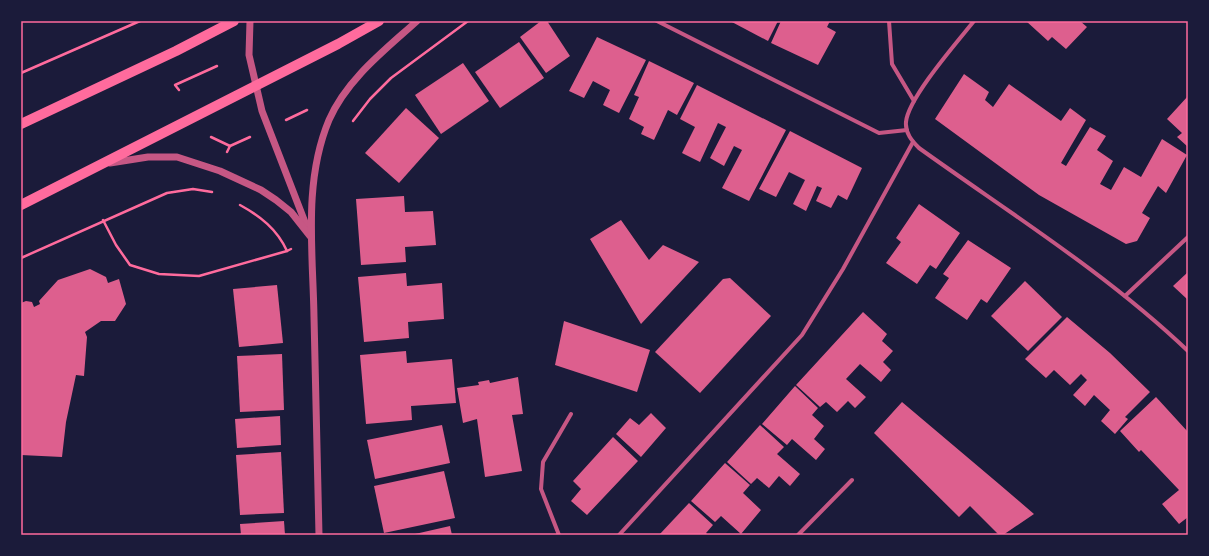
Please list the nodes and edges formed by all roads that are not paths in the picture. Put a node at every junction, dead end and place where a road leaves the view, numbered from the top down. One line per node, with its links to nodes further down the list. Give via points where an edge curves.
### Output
1 (234, 21): 10 (main road)
2 (250, 21): 8 (street, via 249,55)
3 (379, 21): 8 (main road)
4 (417, 21): 17 (street, via 368,66 343,96 330,119 318,154)
5 (657, 21): 11 (street, via 879,133)
6 (889, 21): 9 (street, via 892,64)
7 (974, 21): 9 (street)
8 (255, 86): 13 (main road); 17 (street)
9 (914, 101): 11 (street, via 906,122)
10 (21, 124)
11 (907, 130): 12 (street)
12 (913, 142): 19 (street); 25 (street, via 844,268 802,335)
13 (104, 164): 14 (main road); 17 (street, via 148,157 177,157 220,171 276,200 291,212)
14 (50, 191): 15 (street); 16 (main road)
15 (21, 199)
16 (21, 205)
17 (310, 236): 23 (street)
18 (1188, 237): 19 (street)
19 (1126, 296): 20 (street)
20 (1188, 351)
21 (571, 414): 24 (street, via 543,462 542,489)
22 (852, 480): 26 (street)
23 (319, 535)
24 (559, 535)
25 (619, 535)
26 (798, 535)

